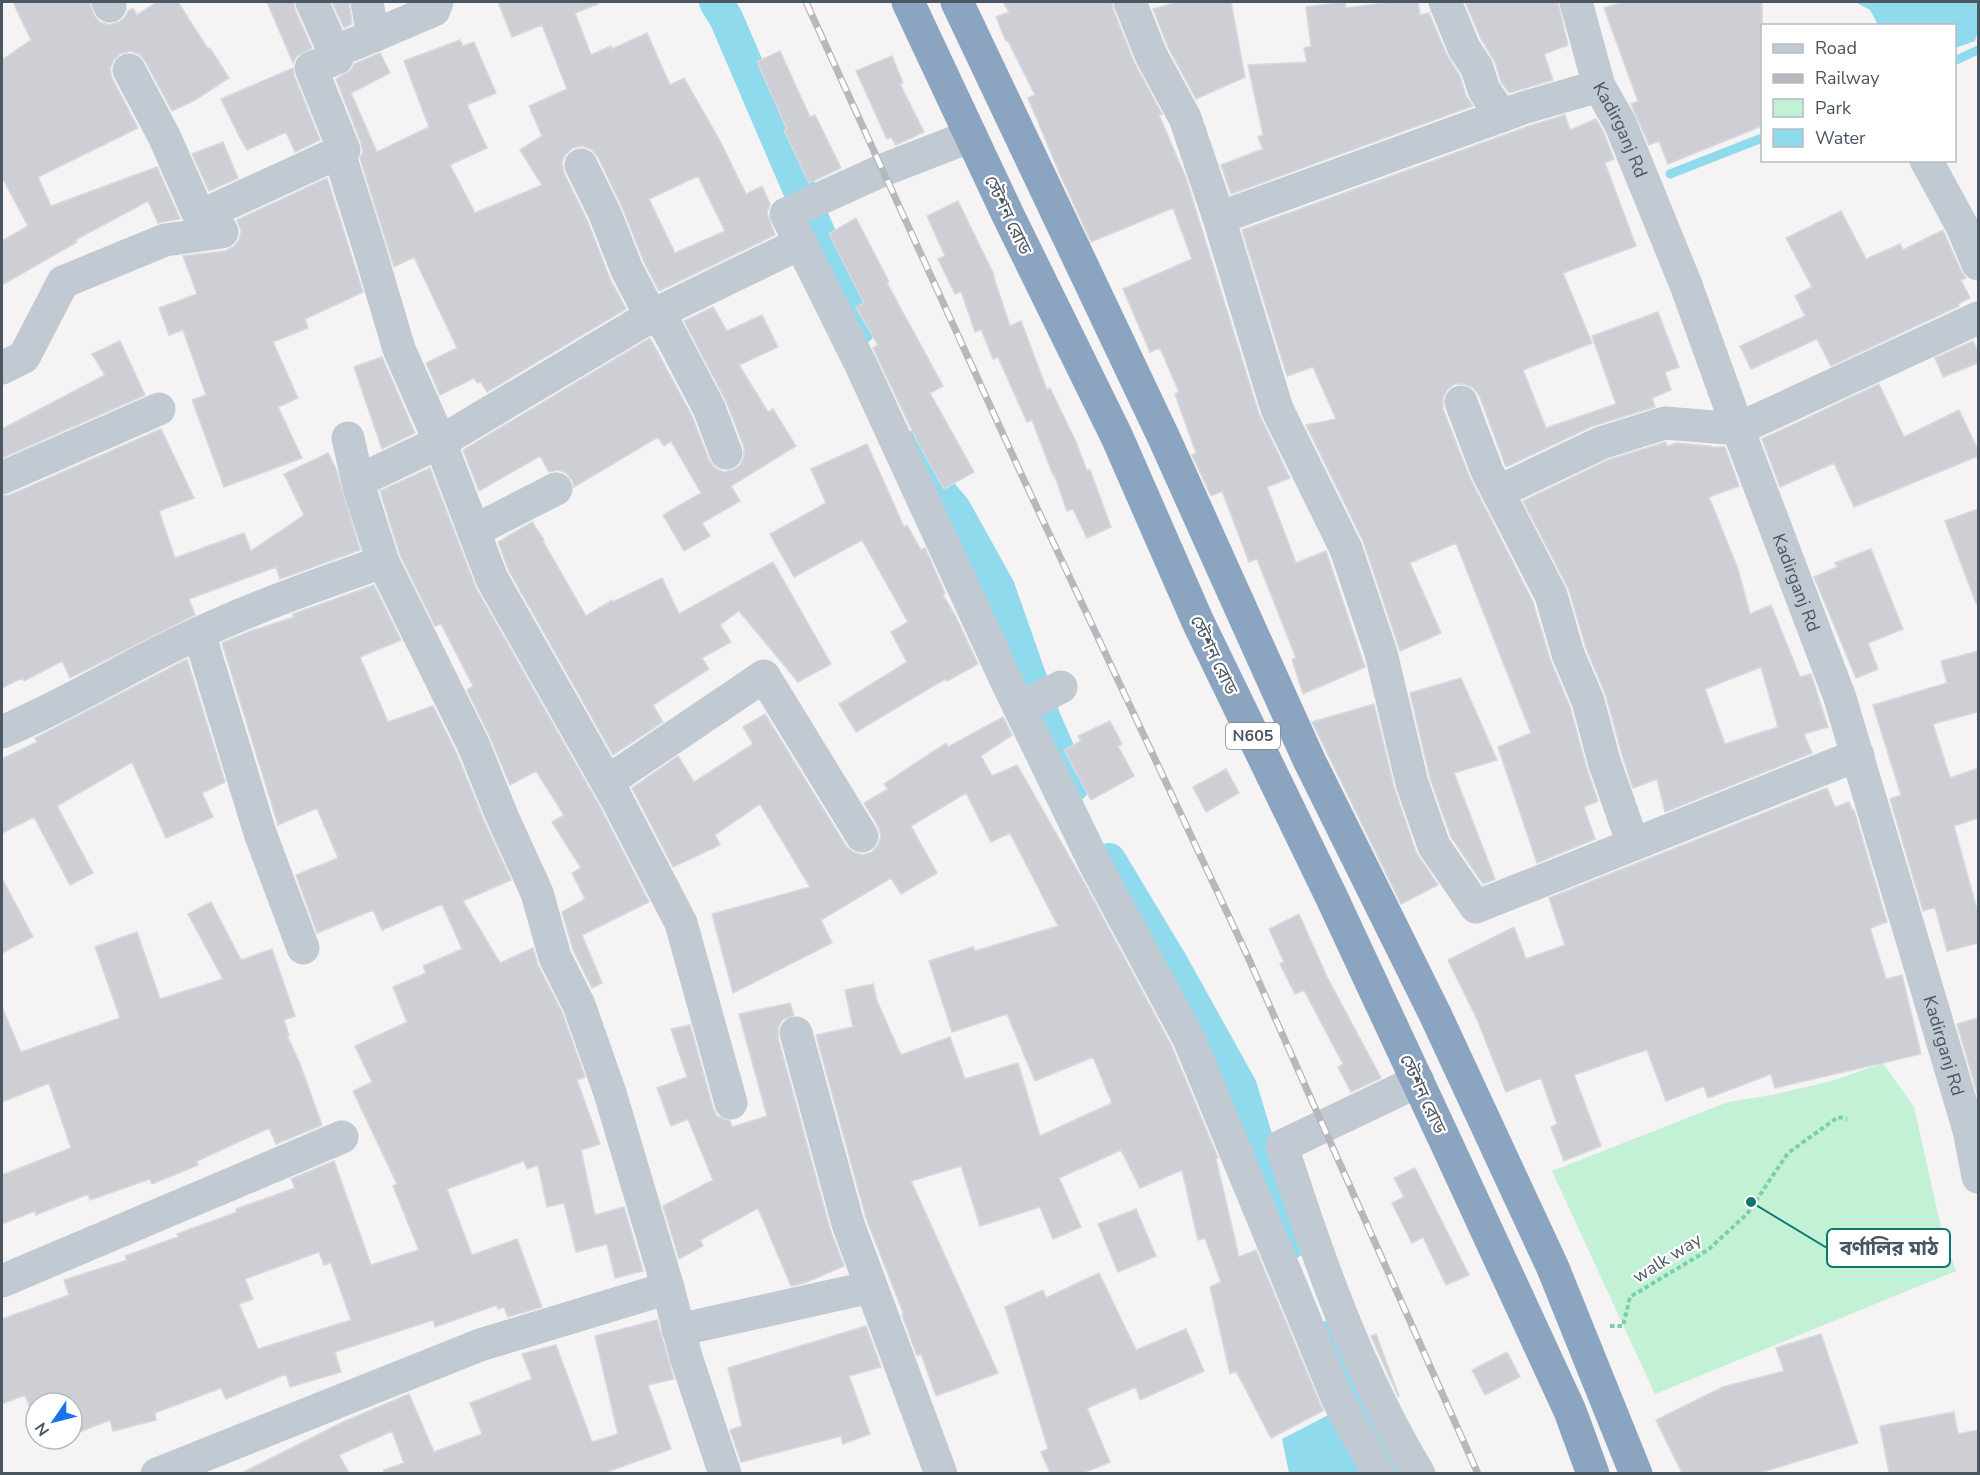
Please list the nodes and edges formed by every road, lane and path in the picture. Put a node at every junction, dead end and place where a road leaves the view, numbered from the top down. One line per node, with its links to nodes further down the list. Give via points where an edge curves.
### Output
1 (312, 2): 10 (street)
2 (367, 2): 9 (street)
3 (437, 2): 9 (street, via 434,10)
4 (908, 2): 14 (highway, স্টেশন রোড / N605)
5 (957, 2): 35 (highway, N605)
6 (1130, 2): 19 (street, via 1151,55 1185,118)
7 (1445, 2): 13 (street, via 1484,90)
8 (1576, 2): 12 (street, Kadirganj Rd)
9 (373, 36): 10 (street)
10 (334, 52): 15 (street, via 337,58 311,68 344,150)
11 (129, 70): 18 (street, via 165,136 197,211)
12 (1599, 86): 13 (street); 27 (street, Kadirganj Rd, via 1620,123 1682,274)
13 (1502, 116): 19 (street)
14 (971, 136): 20 (street, via 786,214); 36 (highway, স্টেশন রোড / N605, via 1117,437)
15 (339, 153): 18 (street); 29 (street, via 399,349)
16 (1927, 162): 21 (street)
17 (581, 165): 22 (street)
18 (209, 212): 24 (street, via 222,232 165,240 63,282 24,357)
19 (1219, 218): 46 (street, via 1277,409 1350,560 1381,653 1412,783 1434,846 1476,907)
20 (801, 243): 22 (street); 41 (street)
21 (1978, 264)
22 (651, 316): 29 (street); 30 (street, via 666,326 709,408)
23 (1978, 318): 27 (street)
24 (2, 368)
25 (1461, 402): 34 (street)
26 (159, 409): 31 (street)
27 (1738, 429): 34 (street, via 1665,423 1601,443); 43 (street, Kadirganj Rd)
28 (348, 438): 32 (street)
29 (440, 442): 32 (street); 37 (street)
30 (726, 453)
31 (2, 478)
32 (358, 481): 38 (street)
33 (556, 489): 37 (street)
34 (1498, 492): 46 (street, via 1551,595)
35 (1190, 497): 36 (highway); 60 (highway, N605, via 1309,760 1435,1014)
36 (1151, 516): 49 (highway, স্টেশন রোড / N605)
37 (474, 531): 44 (street, via 492,579)
38 (383, 562): 39 (street, via 272,601); 58 (street, via 473,744 537,893 555,957 579,1005 610,1093)
39 (199, 633): 42 (street); 47 (street, via 260,833)
40 (1061, 687): 41 (street)
41 (1020, 708): 59 (street, via 1095,864 1189,1039)
42 (2, 732)
43 (1858, 755): 46 (street); 52 (street, Kadirganj Rd)
44 (607, 782): 45 (street, via 764,676); 50 (street, via 681,923)
45 (862, 836)
46 (1633, 844)
47 (303, 948)
48 (796, 1033): 57 (street, via 848,1224)
49 (1418, 1081): 55 (street, via 1282,1146); 69 (highway, স্টেশন রোড / N605, via 1570,1411)
50 (731, 1103)
51 (1847, 1119): 60 (path, walk way, via 1838,1117 1788,1153 1747,1214 1708,1250 1630,1298 1623,1326)
52 (1974, 1129): 54 (street, Kadirganj Rd)
53 (342, 1137): 56 (street)
54 (1978, 1177)
55 (1328, 1279): 59 (street); 62 (street)
56 (2, 1281)
57 (871, 1287): 61 (street); 66 (street)
58 (668, 1288): 61 (street); 64 (street, via 480,1345)
59 (1293, 1291): 63 (street)
60 (1577, 1326): 70 (highway, N605)
61 (678, 1330): 65 (street)
62 (1373, 1387): 63 (street); 68 (street)
63 (1338, 1400): 67 (street)
64 (157, 1473)
65 (724, 1473)
66 (941, 1473)
67 (1379, 1473)
68 (1419, 1473)
69 (1593, 1473)
70 (1636, 1473)

